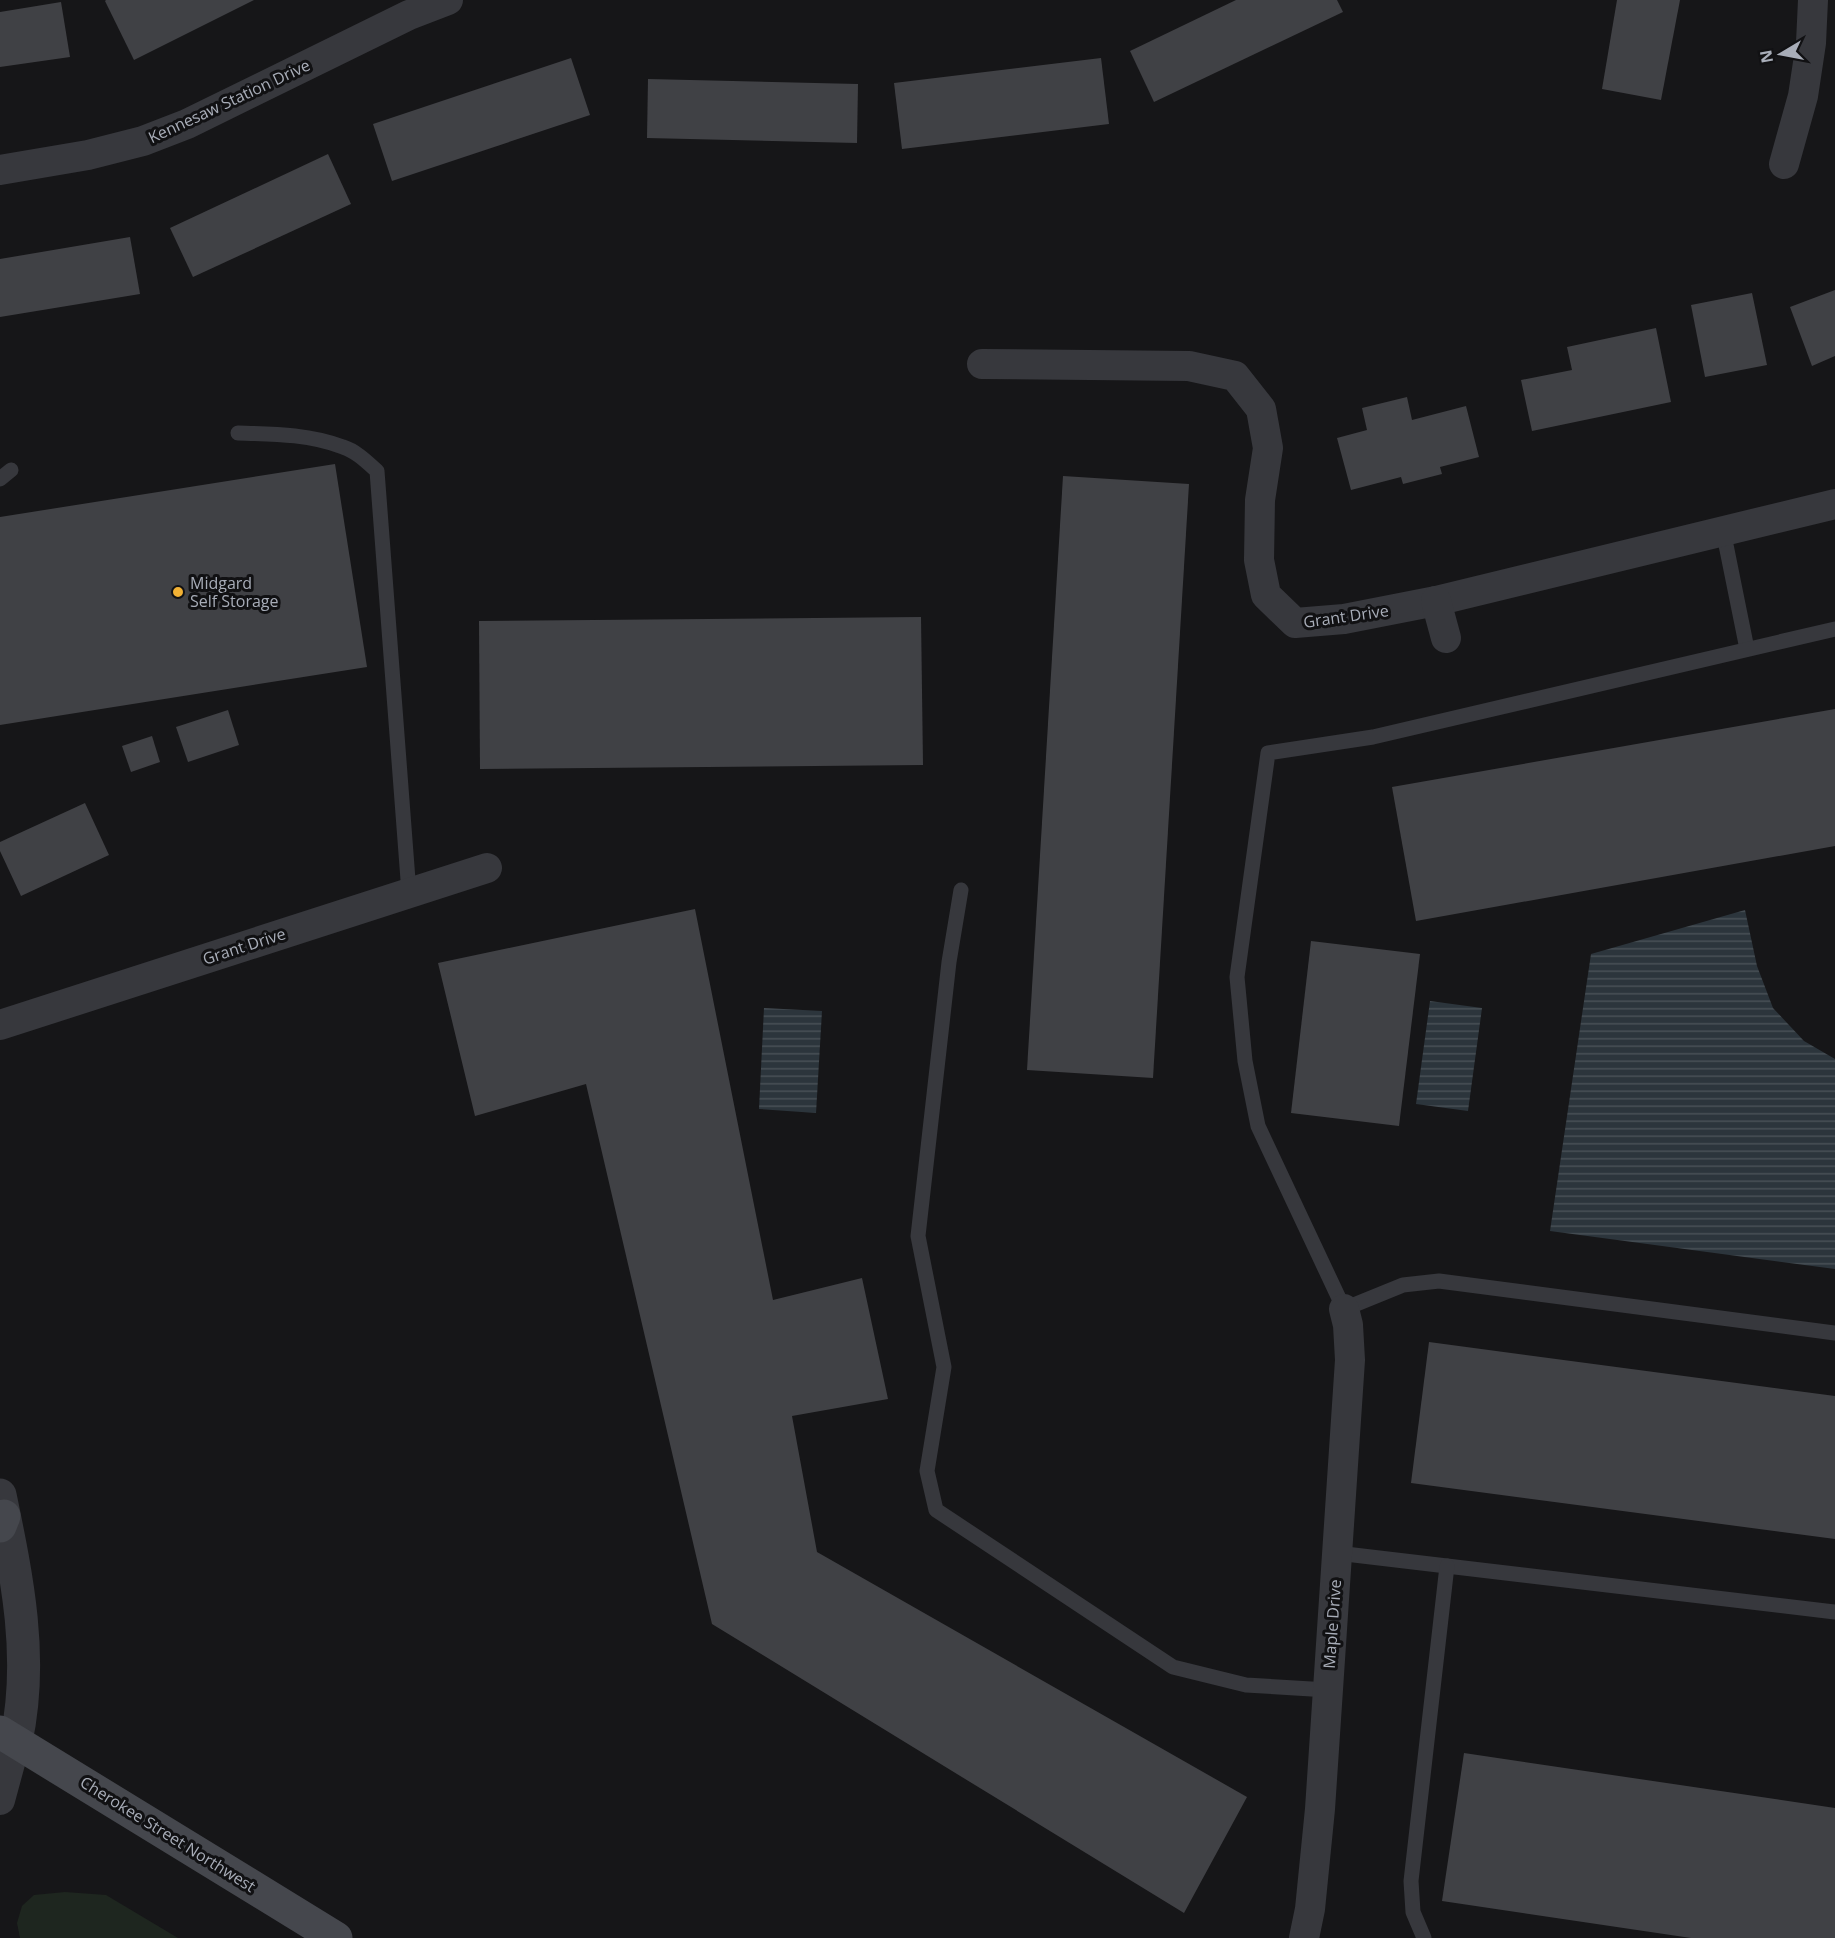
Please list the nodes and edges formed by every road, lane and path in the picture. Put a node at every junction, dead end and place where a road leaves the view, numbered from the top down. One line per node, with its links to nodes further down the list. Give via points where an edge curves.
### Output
1 (448, 0): 4 (street, Kennesaw Station Drive, via 187,124 143,141)
2 (1813, 0): 3 (street, via 1803,96)
3 (1784, 164)
4 (0, 170)
5 (982, 364): 9 (street, Grant Drive, via 1189,366 1235,376 1261,409 1268,448 1260,500 1259,560 1266,595 1295,623 1344,619)
6 (238, 433): 15 (lane, via 295,435 345,447 378,471)
7 (1835, 504): 8 (street, Grant Drive)
8 (1723, 530): 9 (street, Grant Drive); 12 (lane)
9 (1436, 601): 11 (street)
10 (1835, 629): 12 (lane)
11 (1446, 638)
12 (1747, 649): 17 (lane, via 1373,737 1268,753 1237,977 1245,1061 1258,1126)
13 (487, 868): 15 (street, Grant Drive)
14 (961, 890): 23 (lane, via 918,1236 944,1367 927,1471 936,1510 1173,1667 1246,1685)
15 (409, 893): 16 (street, Grant Drive)
16 (0, 1025)
17 (1344, 1310): 18 (lane, via 1403,1285 1439,1281); 20 (street, Maple Drive, via 1350,1360)
18 (1835, 1333)
19 (1, 1512): 24 (street, via 24,1646 25,1689)
20 (1337, 1553): 21 (lane); 23 (street, Maple Drive)
21 (1447, 1566): 22 (lane); 28 (lane, via 1411,1881 1413,1912)
22 (1835, 1612)
23 (1328, 1690): 27 (street, Maple Drive, via 1320,1809)
24 (8, 1736): 25 (street); 26 (main road, Cherokee Street Northwest)
25 (0, 1800)
26 (336, 1938)
27 (1304, 1938)
28 (1424, 1938)

